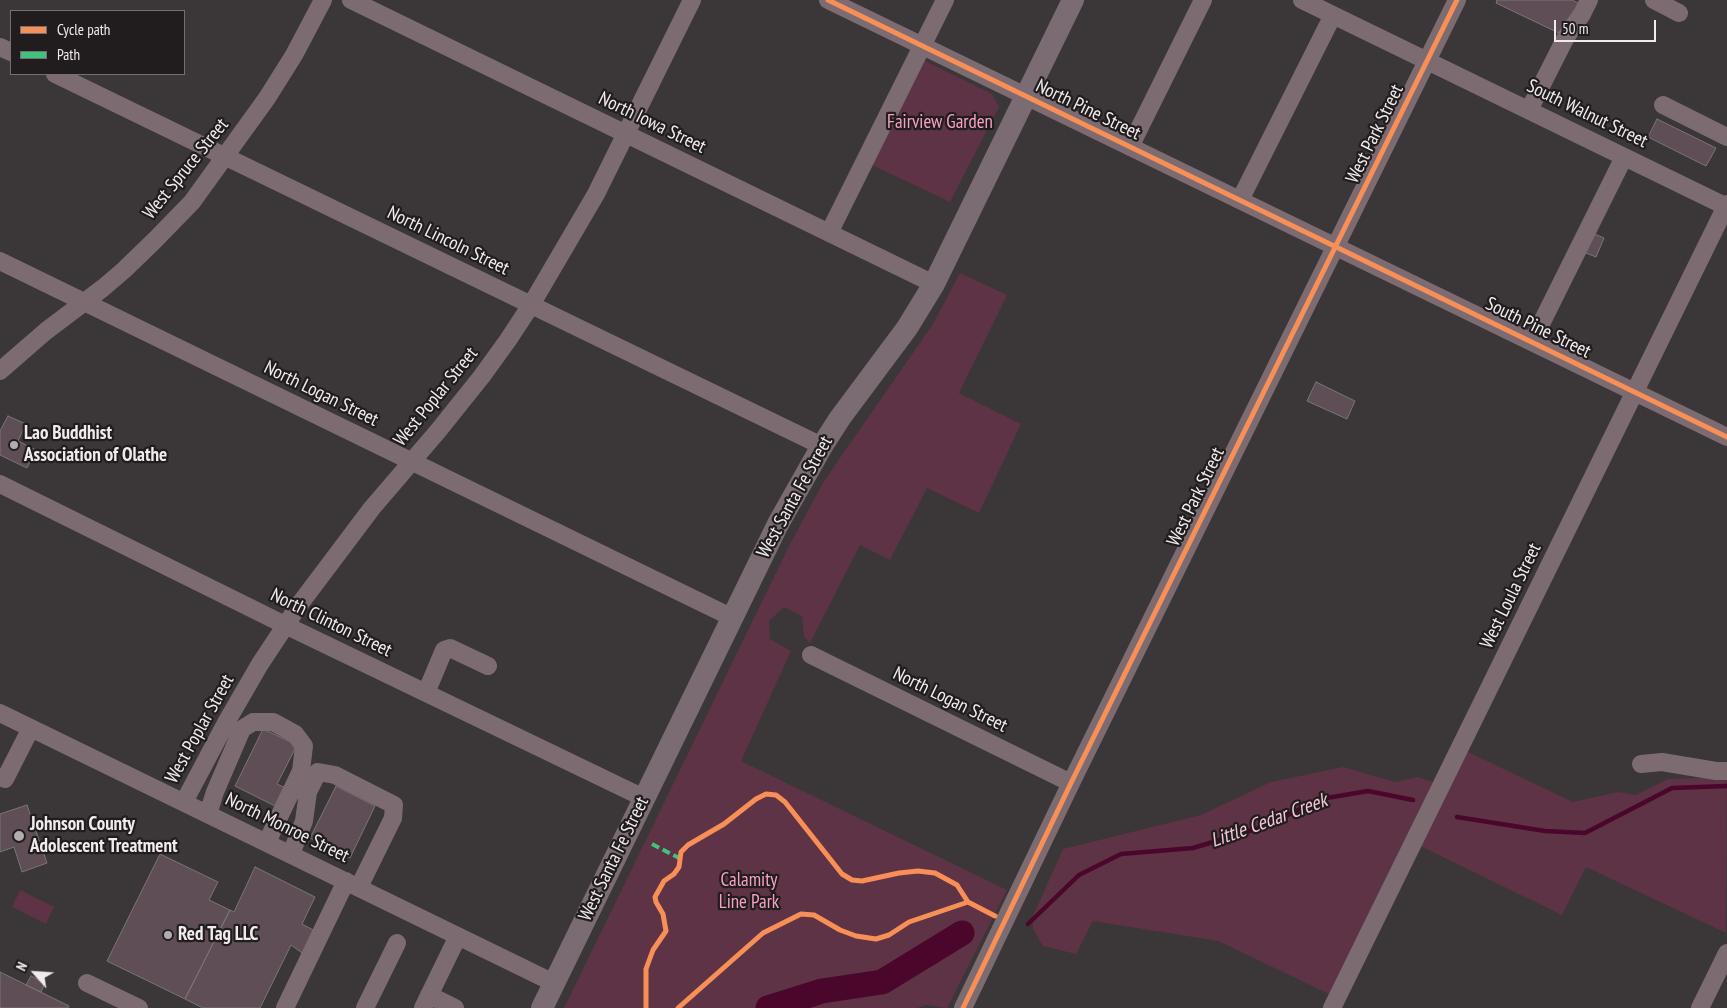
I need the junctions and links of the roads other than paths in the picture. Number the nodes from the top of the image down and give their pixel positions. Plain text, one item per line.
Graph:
1 (323, 0) edge
2 (351, 0) edge
3 (692, 0) edge
4 (828, 0) edge
5 (945, 0) edge
6 (1073, 0) edge
7 (1203, 0) edge
8 (1302, 0) edge
9 (1457, 0) edge
10 (1588, 0) edge
11 (1654, 0) edge
12 (1679, 13) dead end
13 (1334, 15) junction
14 (922, 46) junction
15 (1427, 61) junction
16 (57, 75) edge
17 (1027, 97) junction
18 (1663, 105) dead end
19 (1529, 110) junction
20 (626, 134) junction
21 (1727, 137) edge
22 (1130, 147) junction
23 (224, 156) junction
24 (1624, 156) junction
25 (1240, 200) junction
26 (1727, 206) edge
27 (829, 233) junction
28 (1336, 247) junction
29 (0, 261) edge
30 (934, 284) junction
31 (84, 302) junction
32 (531, 305) junction
33 (1532, 342) junction
34 (0, 372) edge
35 (1635, 392) junction
36 (1727, 437) edge
37 (822, 446) junction
38 (412, 462) junction
39 (0, 484) edge
40 (731, 617) junction
41 (285, 626) junction
42 (811, 655) dead end
43 (488, 666) dead end
44 (426, 693) junction
45 (0, 713) edge
46 (235, 725) junction
47 (31, 728) junction
48 (1641, 764) dead end
49 (1727, 771) edge
50 (0, 777) edge
51 (1071, 783) junction
52 (644, 798) junction
53 (184, 802) junction
54 (208, 814) junction
55 (267, 842) junction
56 (291, 854) junction
57 (353, 884) junction
58 (458, 936) junction
59 (397, 943) dead end
60 (1727, 953) edge
61 (87, 983) dead end
62 (554, 983) junction
63 (426, 1002) edge
64 (139, 1008) edge
65 (285, 1008) edge
66 (365, 1008) edge
67 (455, 1008) edge
68 (542, 1008) edge
69 (963, 1008) edge
70 (1332, 1008) edge
71 (1700, 1008) edge

1 - 23 street, West Spruce Street
2 - 20 street, North Iowa Street
3 - 20 street, West Poplar Street
4 - 14 street, North Pine Street
5 - 14 street
6 - 17 main road, West Santa Fe Street
7 - 22 street
8 - 13 street, South Walnut Street
9 - 15 street, West Park Street
10 - 19 street
11 - 12 street
13 - 15 street, South Walnut Street
13 - 25 street
14 - 17 street, North Pine Street
14 - 27 street
15 - 19 street, South Walnut Street
15 - 28 street, West Park Street
16 - 23 street, North Lincoln Street
17 - 22 street, North Pine Street
17 - 30 main road, West Santa Fe Street
18 - 21 street
19 - 24 street, South Walnut Street
20 - 27 street, North Iowa Street
20 - 32 street, West Poplar Street
22 - 25 street, North Pine Street
23 - 31 street, West Spruce Street
23 - 32 street, North Lincoln Street
24 - 26 street, South Walnut Street
24 - 33 street
25 - 28 street, North Pine Street
26 - 35 street, West Loula Street
27 - 30 street, North Iowa Street
28 - 33 street, South Pine Street
28 - 51 street, West Park Street
29 - 31 street, North Logan Street
30 - 37 main road, West Santa Fe Street
31 - 34 street, West Spruce Street
31 - 38 street, North Logan Street
32 - 37 street, North Lincoln Street
32 - 38 street, West Poplar Street
33 - 35 street, South Pine Street
35 - 36 street, South Pine Street
35 - 70 street, West Loula Street
37 - 40 main road, West Santa Fe Street
38 - 40 street, North Logan Street
38 - 41 street, West Poplar Street
39 - 41 street, North Clinton Street
40 - 52 main road, West Santa Fe Street
41 - 44 street, North Clinton Street
41 - 46 street, West Poplar Street
42 - 51 street, North Logan Street
43 - 44 street
44 - 52 street, North Clinton Street
45 - 47 street, North Monroe Street
46 - 53 street, West Poplar Street
46 - 54 street
46 - 55 street
47 - 50 street
47 - 53 street, North Monroe Street
48 - 49 street
51 - 69 street, West Park Street
52 - 62 main road, West Santa Fe Street
53 - 54 street, North Monroe Street
54 - 55 street, North Monroe Street
55 - 56 street, North Monroe Street
56 - 57 street, North Monroe Street
56 - 57 street
57 - 58 street, North Monroe Street
57 - 65 street
58 - 62 street, North Monroe Street
58 - 63 street
59 - 66 street
60 - 71 street
61 - 64 street
62 - 68 main road, West Santa Fe Street
63 - 67 street

